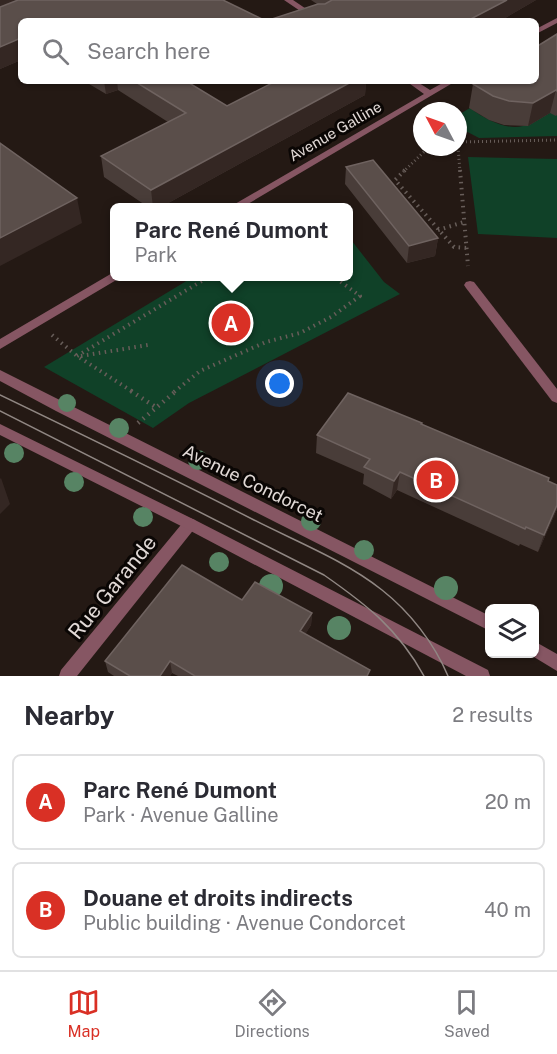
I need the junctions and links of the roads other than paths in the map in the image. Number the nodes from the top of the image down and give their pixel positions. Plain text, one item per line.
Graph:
1 (288, 0) edge
2 (304, 10) junction
3 (292, 14) edge
4 (316, 18) edge
5 (557, 20) edge
6 (539, 30) edge
7 (415, 84) edge
8 (447, 84) edge
9 (430, 94) junction
10 (240, 203) edge
11 (110, 278) edge
12 (470, 285) road end
13 (0, 345) edge
14 (0, 375) edge
15 (557, 398) edge
16 (0, 429) edge
17 (190, 524) junction
18 (485, 622) edge
19 (539, 651) edge
20 (557, 663) edge
21 (67, 676) edge
22 (482, 676) edge

1 - 2 street
2 - 3 street
2 - 4 street
5 - 6 street
7 - 9 street
8 - 9 street, Avenue Galline
9 - 10 street, Avenue Galline
11 - 13 street
12 - 15 street
14 - 18 street, Avenue Condorcet
16 - 17 street
17 - 21 street, Rue Garande
17 - 22 street
19 - 20 street

